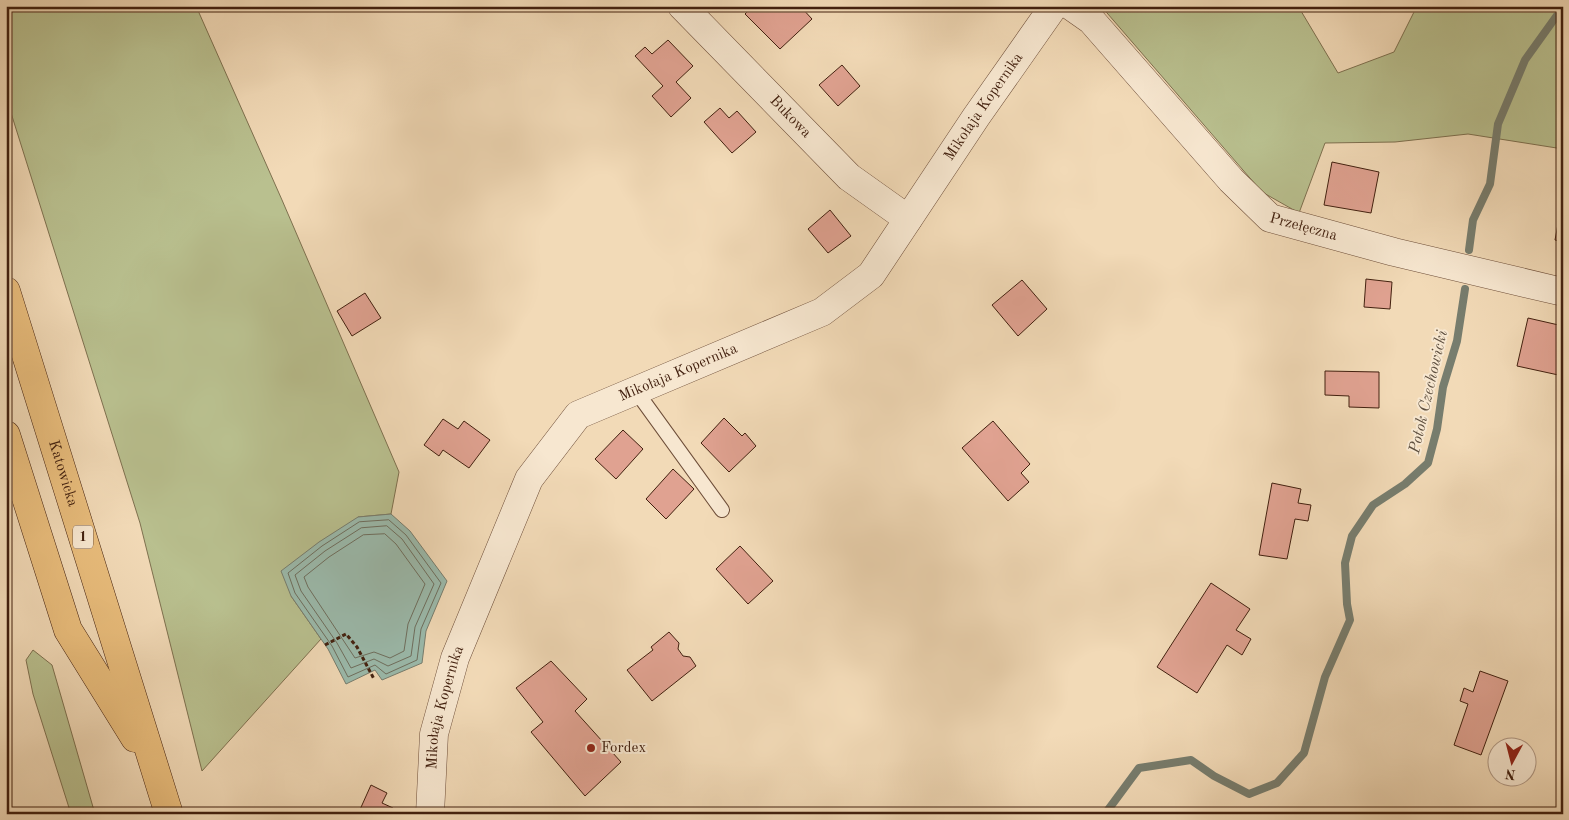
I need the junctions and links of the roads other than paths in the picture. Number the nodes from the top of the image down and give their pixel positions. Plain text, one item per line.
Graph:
1 (682, 6) edge
2 (1054, 6) edge
3 (1072, 6) edge
4 (908, 219) junction
5 (6, 291) edge
6 (1563, 292) edge
7 (636, 391) junction
8 (6, 435) edge
9 (722, 510) dead end
10 (156, 771) junction
11 (169, 814) edge
12 (430, 814) edge

1 - 4 street, Bukowa
2 - 4 street, Mikołaja Kopernika
3 - 6 street, Przełęczna
4 - 7 street, Mikołaja Kopernika
5 - 10 main road, Katowicka / 1
7 - 9 lane
7 - 12 street, Mikołaja Kopernika
8 - 10 main road, Katowicka / 1
10 - 11 main road, Katowicka / 1

